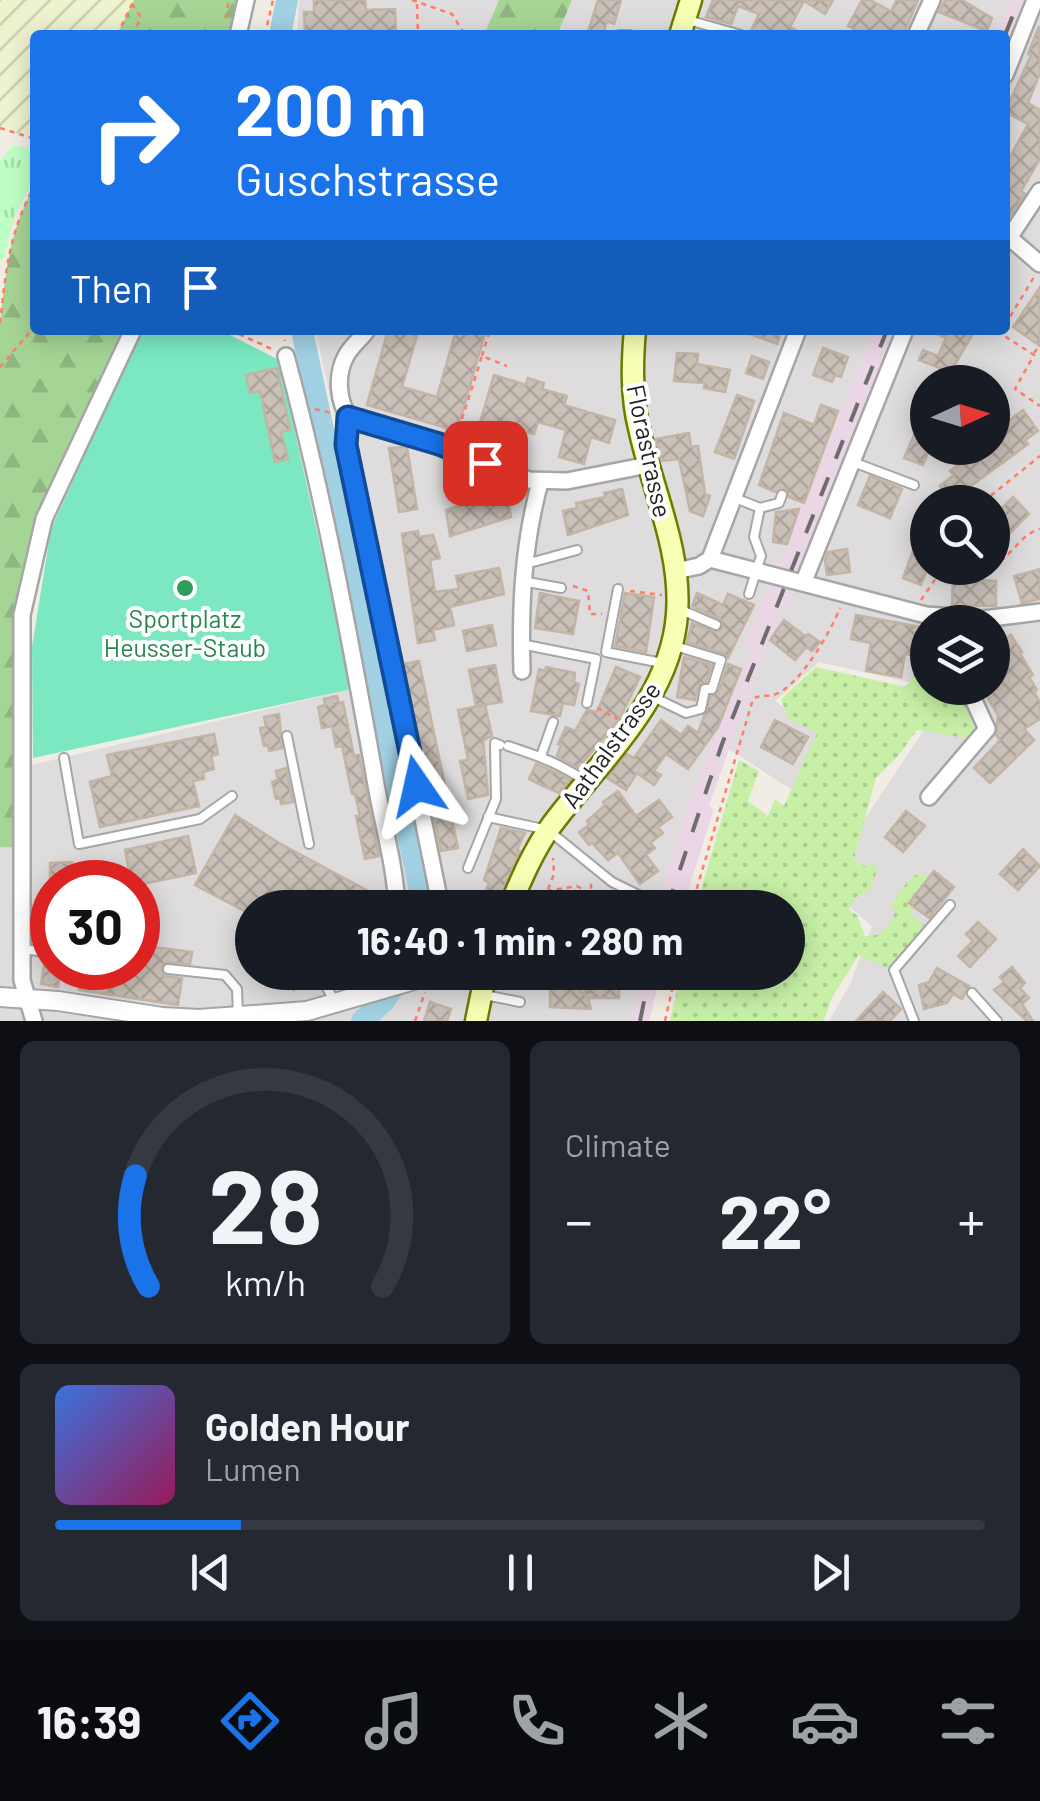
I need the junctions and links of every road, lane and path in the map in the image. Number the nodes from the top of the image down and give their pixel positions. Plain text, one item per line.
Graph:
1 (246, 0) edge
2 (273, 0) edge
3 (932, 0) edge
4 (1035, 0) edge
5 (414, 1) edge
6 (133, 2) edge
7 (685, 18) edge
8 (119, 30) edge
9 (137, 30) edge
10 (239, 30) edge
11 (266, 30) edge
12 (417, 30) edge
13 (462, 30) edge
14 (725, 30) edge
15 (918, 30) edge
16 (1010, 62) edge
17 (0, 128) edge
18 (30, 137) edge
19 (1040, 191) edge
20 (30, 194) edge
21 (1010, 232) edge
22 (1010, 239) edge
23 (1040, 266) edge
24 (1010, 316) edge
25 (0, 323) edge
26 (30, 332) edge
27 (131, 335) edge
28 (241, 335) edge
29 (363, 335) edge
30 (488, 335) edge
31 (635, 335) edge
32 (796, 335) edge
33 (903, 335) edge
34 (1003, 335) edge
35 (1040, 345) edge
36 (1034, 354) junction
37 (286, 356) joint
38 (482, 356) junction
39 (0, 366) edge
40 (507, 366) dead end
41 (301, 406) junction
42 (1040, 406) edge
43 (341, 416) junction
44 (453, 450) junction
45 (1040, 456) edge
46 (852, 462) junction
47 (648, 465) junction
48 (540, 482) junction
49 (914, 485) dead end
50 (1004, 485) edge
51 (782, 494) dead end
52 (735, 498) junction
53 (760, 508) junction
54 (1040, 529) edge
55 (577, 550) dead end
56 (1010, 553) edge
57 (710, 559) junction
58 (533, 562) dead end
59 (676, 571) junction
60 (757, 571) junction
61 (522, 581) junction
62 (804, 581) junction
63 (562, 585) joint
64 (618, 589) joint
65 (845, 592) junction
66 (750, 594) dead end
67 (672, 602) junction
68 (910, 612) edge
69 (1040, 612) edge
70 (614, 614) junction
71 (1010, 616) edge
72 (716, 625) dead end
73 (521, 644) junction
74 (669, 654) junction
75 (522, 671) dead end
76 (651, 696) junction
77 (588, 702) joint
78 (976, 705) edge
79 (553, 722) dead end
80 (623, 722) dead end
81 (286, 736) dead end
82 (541, 756) junction
83 (64, 758) dead end
84 (586, 782) junction
85 (232, 796) dead end
86 (929, 797) dead end
87 (488, 816) junction
88 (552, 833) junction
89 (310, 844) dead end
90 (468, 868) dead end
91 (598, 872) junction
92 (395, 890) edge
93 (437, 890) edge
94 (519, 890) edge
95 (547, 890) edge
96 (553, 890) edge
97 (583, 890) edge
98 (591, 890) edge
99 (626, 890) edge
100 (696, 890) edge
101 (950, 905) dead end
102 (23, 949) junction
103 (30, 950) edge
104 (168, 969) dead end
105 (328, 990) edge
106 (375, 990) edge
107 (410, 990) edge
108 (483, 990) edge
109 (497, 990) edge
110 (672, 990) edge
111 (972, 993) dead end
112 (0, 997) edge
113 (30, 998) junction
114 (520, 1002) dead end
115 (336, 1003) junction
116 (308, 1016) edge
117 (238, 1017) junction
118 (34, 1021) edge
119 (415, 1021) edge
120 (476, 1021) edge
121 (665, 1021) edge
122 (914, 1021) edge
123 (996, 1021) edge

1 - 10 street
2 - 11 path
3 - 15 street
4 - 16 street
5 - 12 path
5 - 13 path
6 - 8 path
6 - 9 path
7 - 14 lane
17 - 18 path
19 - 21 street
20 - 25 path
22 - 23 street
23 - 24 path
26 - 39 path
27 - 102 street
28 - 37 path
29 - 43 street
30 - 38 path
31 - 47 main road, Florastrasse
32 - 52 street
33 - 46 street
34 - 36 path
35 - 36 path
36 - 42 path
37 - 41 street
38 - 40 path
38 - 44 path
41 - 43 path
41 - 92 street
43 - 44 street
43 - 93 street
44 - 48 street
45 - 50 path
46 - 49 lane
46 - 62 street
47 - 48 street
47 - 59 main road, Florastrasse
48 - 61 street
51 - 53 lane
52 - 53 lane
52 - 57 street
53 - 60 lane
54 - 56 path
55 - 58 lane
57 - 59 street
57 - 60 street
59 - 67 main road, Aathalstrasse
60 - 62 street
60 - 66 lane
61 - 63 lane
61 - 73 street
62 - 65 street
63 - 70 path
64 - 67 path
64 - 70 lane
65 - 68 street
65 - 100 path
67 - 72 lane
67 - 74 main road, Aathalstrasse
69 - 71 street
70 - 74 lane
73 - 75 street
73 - 77 lane
74 - 76 main road, Aathalstrasse
74 - 76 lane
76 - 84 main road, Aathalstrasse
77 - 80 path
78 - 86 street
79 - 82 lane
81 - 89 lane
82 - 84 lane
82 - 87 lane
83 - 85 lane
84 - 88 main road, Aathalstrasse
87 - 88 lane
87 - 90 lane
88 - 91 lane
88 - 94 main road, Aathalstrasse
88 - 95 path
91 - 98 path
91 - 99 lane
96 - 97 path
101 - 122 lane
102 - 103 lane
102 - 113 street
104 - 117 lane
105 - 115 lane
106 - 115 street
107 - 119 path
108 - 120 main road
109 - 114 lane
110 - 121 path
111 - 123 lane
112 - 113 street
113 - 117 street
113 - 118 street
115 - 116 street
116 - 117 street

